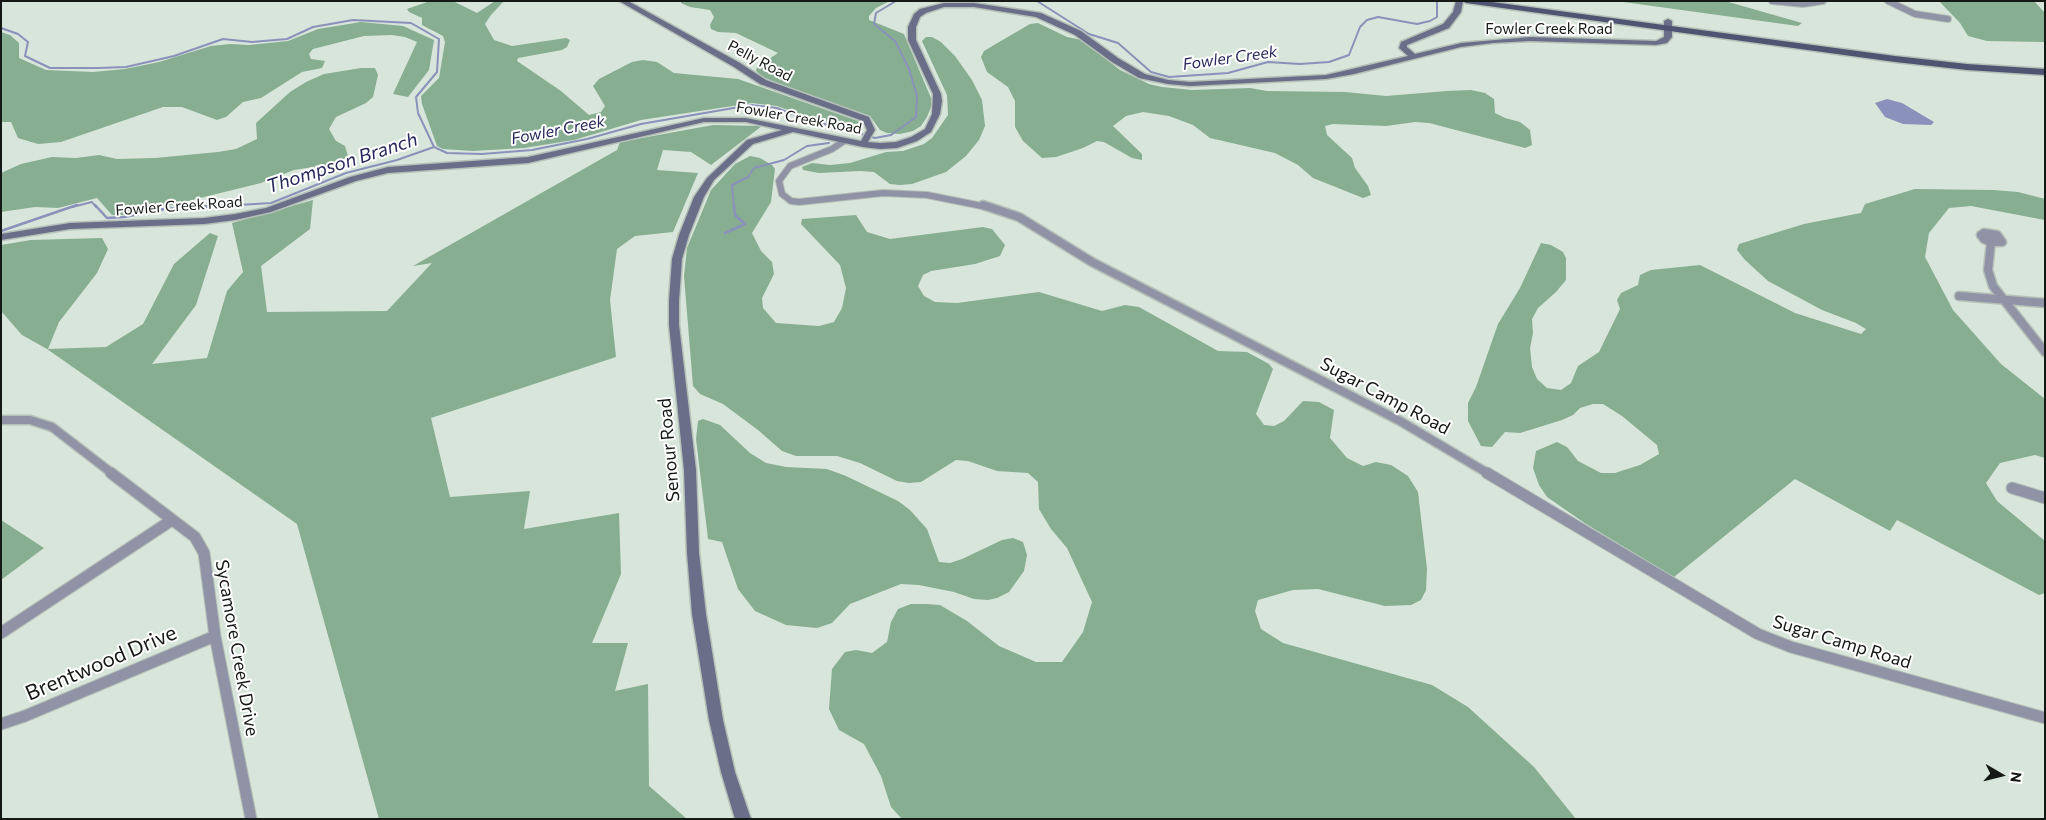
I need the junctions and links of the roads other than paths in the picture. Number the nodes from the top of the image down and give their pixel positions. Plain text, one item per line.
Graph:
1 (622, 1) edge
2 (1460, 1) edge
3 (1466, 1) edge
4 (1518, 1) edge
5 (1772, 1) edge
6 (1823, 1) edge
7 (1888, 1) edge
8 (1948, 19) dead end
9 (1668, 25) junction
10 (1413, 57) junction
11 (2045, 64) edge
12 (2045, 72) edge
13 (792, 129) junction
14 (844, 141) junction
15 (863, 144) junction
16 (1, 238) edge
17 (1990, 242) dead end
18 (1959, 296) dead end
19 (2003, 300) junction
20 (2045, 303) edge
21 (2045, 352) edge
22 (1, 420) edge
23 (2012, 488) dead end
24 (2045, 498) edge
25 (172, 520) junction
26 (1, 633) edge
27 (215, 636) junction
28 (2045, 718) edge
29 (1, 724) edge
30 (251, 819) edge
31 (743, 819) edge

1 - 15 main road, Pelly Road
2 - 10 main road
3 - 9 main road
4 - 9 main road
5 - 6 street
7 - 8 street
9 - 10 main road, Fowler Creek Road
9 - 11 main road
9 - 12 main road
10 - 15 main road, Fowler Creek Road
13 - 14 main road, Fowler Creek Road
13 - 16 main road, Fowler Creek Road
13 - 31 main road, Senour Road
14 - 15 main road, Fowler Creek Road
14 - 28 street, Sugar Camp Road
17 - 19 street
18 - 19 street
19 - 20 street
19 - 21 street
22 - 25 street, Sycamore Creek Drive
23 - 24 street
25 - 26 street
25 - 27 street, Sycamore Creek Drive
27 - 29 street, Brentwood Drive
27 - 30 street, Sycamore Creek Drive

